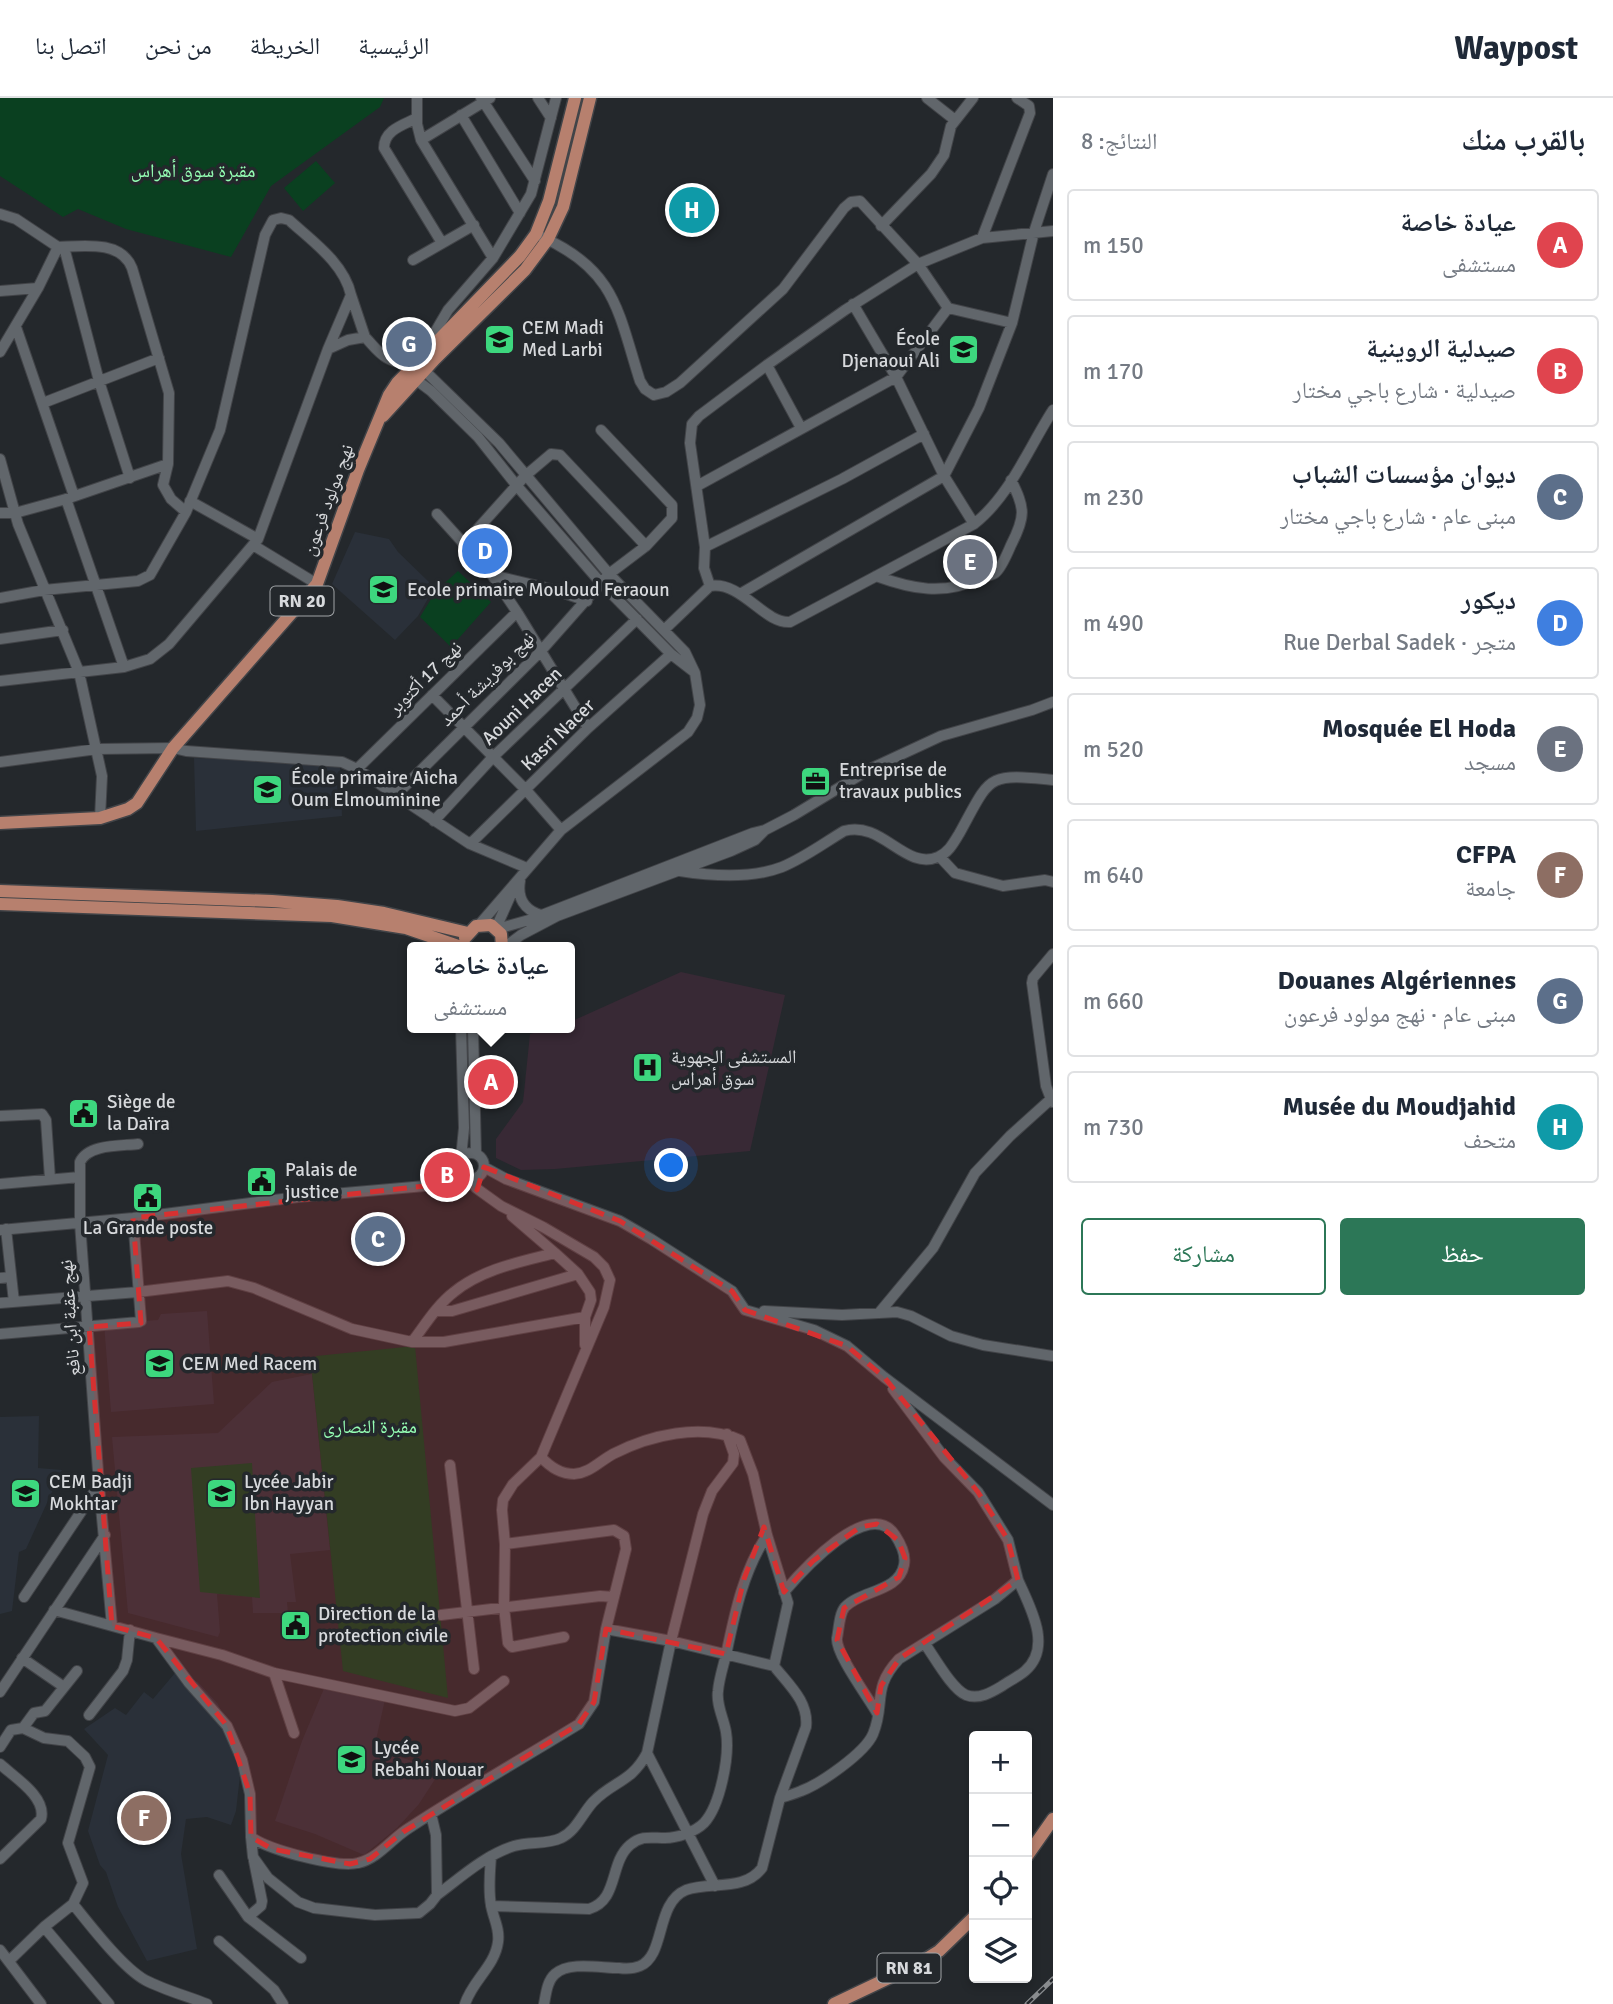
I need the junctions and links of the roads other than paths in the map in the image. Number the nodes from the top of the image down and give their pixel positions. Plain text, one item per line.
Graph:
1 (417, 98) edge
2 (538, 98) edge
3 (556, 98) edge
4 (575, 98) edge
5 (590, 98) edge
6 (927, 98) edge
7 (973, 98) edge
8 (1017, 98) edge
9 (485, 99) edge
10 (461, 115) junction
11 (417, 118) junction
12 (551, 118) junction
13 (955, 120) junction
14 (421, 140) junction
15 (1053, 174) edge
16 (535, 181) junction
17 (520, 213) junction
18 (0, 214) edge
19 (474, 225) junction
20 (881, 226) junction
21 (1034, 232) junction
22 (1053, 232) edge
23 (542, 237) junction
24 (982, 238) junction
25 (442, 243) junction
26 (61, 247) junction
27 (493, 258) junction
28 (413, 260) dead end
29 (918, 264) junction
30 (38, 288) junction
31 (0, 291) edge
32 (351, 295) junction
33 (853, 304) junction
34 (947, 308) junction
35 (1012, 323) junction
36 (16, 327) junction
37 (365, 337) junction
38 (328, 349) junction
39 (0, 352) edge
40 (159, 358) junction
41 (766, 365) junction
42 (414, 367) junction
43 (896, 377) junction
44 (99, 381) junction
45 (43, 403) junction
46 (1053, 410) edge
47 (802, 428) junction
48 (601, 430) dead end
49 (924, 434) junction
50 (0, 460) edge
51 (168, 464) junction
52 (525, 476) junction
53 (944, 476) junction
54 (130, 478) junction
55 (1011, 480) junction
56 (517, 486) junction
57 (697, 486) junction
58 (70, 497) junction
59 (190, 501) junction
60 (186, 512) junction
61 (0, 513) edge
62 (15, 513) junction
63 (437, 514) dead end
64 (974, 524) junction
65 (256, 542) junction
66 (465, 544) junction
67 (646, 546) junction
68 (705, 547) junction
69 (492, 575) junction
70 (609, 575) junction
71 (876, 576) junction
72 (601, 583) junction
73 (317, 584) junction
74 (710, 586) junction
75 (97, 587) junction
76 (44, 590) junction
77 (740, 594) junction
78 (0, 598) edge
79 (587, 600) junction
80 (517, 611) junction
81 (637, 619) junction
82 (664, 629) junction
83 (63, 630) junction
84 (0, 639) edge
85 (540, 652) junction
86 (671, 654) junction
87 (124, 667) junction
88 (79, 672) junction
89 (695, 673) junction
90 (0, 681) edge
91 (564, 690) junction
92 (432, 695) junction
93 (1053, 702) edge
94 (464, 726) junction
95 (588, 728) junction
96 (173, 748) junction
97 (97, 749) junction
98 (493, 758) junction
99 (0, 762) edge
100 (357, 769) junction
101 (1053, 780) edge
102 (526, 790) junction
103 (395, 796) junction
104 (100, 818) junction
105 (434, 821) junction
106 (0, 823) edge
107 (561, 830) junction
108 (470, 844) junction
109 (940, 857) junction
110 (677, 868) junction
111 (522, 875) junction
112 (1053, 882) edge
113 (0, 891) edge
114 (0, 904) edge
115 (541, 915) junction
116 (479, 925) junction
117 (496, 929) junction
118 (468, 933) junction
119 (448, 942) edge
120 (465, 942) edge
121 (503, 942) edge
122 (511, 942) edge
123 (1053, 954) edge
124 (461, 1033) edge
125 (473, 1033) edge
126 (1052, 1100) edge
127 (0, 1116) edge
128 (138, 1144) dead end
129 (476, 1154) junction
130 (461, 1158) junction
131 (484, 1167) junction
132 (464, 1176) junction
133 (80, 1177) junction
134 (50, 1179) junction
135 (0, 1184) edge
136 (501, 1206) junction
137 (133, 1218) junction
138 (80, 1223) junction
139 (3, 1229) edge
140 (555, 1253) junction
141 (578, 1274) junction
142 (6, 1278) edge
143 (138, 1292) junction
144 (87, 1296) junction
145 (14, 1302) junction
146 (0, 1303) edge
147 (745, 1310) junction
148 (435, 1311) junction
149 (879, 1313) junction
150 (585, 1317) junction
151 (89, 1328) junction
152 (0, 1334) edge
153 (412, 1342) junction
154 (582, 1355) junction
155 (1053, 1356) edge
156 (884, 1377) junction
157 (727, 1434) junction
158 (541, 1457) junction
159 (450, 1465) dead end
160 (99, 1485) junction
161 (1053, 1505) edge
162 (105, 1535) junction
163 (767, 1535) junction
164 (505, 1544) junction
165 (1018, 1580) junction
166 (784, 1592) junction
167 (24, 1597) dead end
168 (614, 1597) junction
169 (504, 1607) junction
170 (54, 1610) junction
171 (466, 1611) junction
172 (441, 1615) dead end
173 (112, 1626) junction
174 (606, 1629) junction
175 (130, 1630) junction
176 (564, 1637) dead end
177 (156, 1638) junction
178 (671, 1641) junction
179 (925, 1644) junction
180 (726, 1654) junction
181 (22, 1658) junction
182 (774, 1667) junction
183 (474, 1669) dead end
184 (77, 1671) dead end
185 (274, 1673) junction
186 (504, 1681) dead end
187 (64, 1687) junction
188 (0, 1692) edge
189 (877, 1713) junction
190 (89, 1715) dead end
191 (23, 1728) junction
192 (294, 1733) dead end
193 (0, 1747) edge
194 (648, 1753) junction
195 (0, 1764) edge
196 (780, 1798) junction
197 (431, 1814) junction
198 (1053, 1819) edge
199 (687, 1833) junction
200 (251, 1837) junction
201 (1032, 1849) edge
202 (491, 1856) junction
203 (253, 1857) junction
204 (0, 1859) edge
205 (219, 1875) dead end
206 (715, 1886) junction
207 (437, 1895) junction
208 (73, 1904) junction
209 (491, 1906) junction
210 (247, 1917) junction
211 (971, 1920) edge
212 (44, 1927) junction
213 (219, 1941) dead end
214 (0, 1950) edge
215 (301, 1958) dead end
216 (10, 1961) junction
217 (41, 2004) edge
218 (109, 2004) edge
219 (207, 2004) edge
220 (283, 2004) edge
221 (466, 2004) edge
222 (544, 2004) edge
223 (834, 2004) edge

1 - 11 street
2 - 12 street
3 - 12 street
4 - 23 main road, RN 20
5 - 23 main road, RN 20
6 - 13 street
7 - 13 street
8 - 24 street
9 - 10 street
9 - 16 street
10 - 14 street
10 - 17 street
11 - 14 street
11 - 25 street
12 - 16 street
13 - 20 street
14 - 19 street
15 - 21 street
16 - 17 street
17 - 27 street
18 - 26 street
19 - 25 street
19 - 27 street
20 - 23 street
20 - 29 street
21 - 22 street
21 - 24 street
21 - 35 street
23 - 42 main road, RN 20
24 - 29 street
25 - 28 street
26 - 30 street
26 - 40 street
26 - 44 street
27 - 42 street
29 - 33 street
29 - 34 street
30 - 31 street
30 - 36 street
32 - 37 street
32 - 38 street
32 - 59 street
33 - 41 street
33 - 43 street
34 - 35 street
34 - 43 street
35 - 53 street
36 - 39 street
36 - 45 street
37 - 38 street
37 - 42 street
38 - 65 street
40 - 44 street
40 - 51 street
41 - 47 street
41 - 57 street
42 - 52 street
42 - 56 street
42 - 73 main road, نهج مولود فرعون / RN 20
43 - 47 street
43 - 49 street
44 - 45 street
44 - 54 street
45 - 58 street
46 - 55 street
47 - 57 street
48 - 67 street, نهج بوفريشة أحمد
49 - 53 street
49 - 68 street
50 - 62 street
51 - 54 street
51 - 60 street
52 - 56 street
52 - 67 street
52 - 70 street
53 - 64 street
53 - 77 street
54 - 58 street
55 - 64 street
55 - 71 street
56 - 66 street
56 - 72 street
57 - 68 street
58 - 62 street
58 - 75 street
59 - 60 street
59 - 65 street
60 - 75 street
61 - 62 street
62 - 76 street
63 - 66 street
64 - 71 street
65 - 73 street
65 - 87 street
66 - 69 street
67 - 70 street, نهج بوفريشة أحمد
68 - 74 street
69 - 79 street
69 - 80 street
70 - 72 street, نهج بوفريشة أحمد
70 - 82 street
71 - 77 street
72 - 79 street, نهج بوفريشة أحمد
72 - 81 street
73 - 96 main road, نهج مولود فرعون / RN 20
74 - 77 street
74 - 82 street
75 - 76 street
75 - 87 street
76 - 78 street
76 - 83 street
79 - 85 street, نهج بوفريشة أحمد
80 - 85 street
80 - 92 street, نهج 17 أكتوبر
81 - 86 street
81 - 91 street, Aouni Hacen
82 - 89 street
83 - 84 street
83 - 88 street
85 - 91 street
85 - 94 street, نهج بوفريشة أحمد
86 - 89 street
86 - 95 street, Kasri Nacer
87 - 88 street
88 - 90 street
88 - 97 street
89 - 107 street
91 - 95 street
91 - 98 street, Aouni Hacen
92 - 94 street
92 - 100 street, نهج 17 أكتوبر
93 - 110 street
94 - 98 street
94 - 103 street, نهج بوفريشة أحمد
95 - 102 street, Kasri Nacer
96 - 97 street
96 - 100 street
96 - 104 main road, RN 20
97 - 99 street
97 - 104 street
98 - 102 street
98 - 105 street, Aouni Hacen
100 - 103 street
101 - 109 street
102 - 107 street
102 - 108 street, Kasri Nacer
103 - 105 street
104 - 106 main road, RN 20
105 - 108 street
107 - 111 street
108 - 111 street
109 - 110 street
109 - 112 street
110 - 115 street
110 - 122 street
111 - 115 street
111 - 116 street
111 - 117 street
113 - 118 main road
114 - 119 main road
115 - 117 street
116 - 117 main road
116 - 118 main road
117 - 121 main road
118 - 120 main road
123 - 126 street
124 - 130 street
125 - 129 street
126 - 149 street
127 - 134 street
128 - 133 street, نهج عقبة ابن نافع
129 - 130 street
129 - 131 street
130 - 132 street
131 - 132 street
131 - 147 street
132 - 136 street
132 - 137 street
133 - 134 street
133 - 138 street, نهج عقبة ابن نافع
134 - 135 street
136 - 140 street
136 - 154 street
137 - 138 street
137 - 143 street
138 - 139 street
138 - 144 street, نهج عقبة ابن نافع
139 - 142 street
140 - 141 street
140 - 148 street
141 - 148 street
141 - 150 street
142 - 145 street
143 - 144 street
143 - 151 street
143 - 153 street
144 - 145 street
144 - 151 street, نهج عقبة ابن نافع
145 - 146 street
147 - 149 street
147 - 156 street
148 - 153 street
149 - 155 street
150 - 153 street
150 - 154 street
151 - 152 street
151 - 160 street, نهج عقبة ابن نافع
154 - 158 street
156 - 161 street
156 - 165 street
157 - 158 street
157 - 163 street
157 - 178 street
158 - 164 street
159 - 171 street
160 - 162 street, نهج عقبة ابن نافع
160 - 167 street
162 - 170 street
162 - 173 street, نهج عقبة ابن نافع
163 - 166 street
163 - 180 street
164 - 168 street
164 - 169 street
165 - 179 street
165 - 179 street
166 - 182 street
166 - 189 street
168 - 169 street
168 - 174 street
169 - 171 street
169 - 176 street
170 - 173 street
170 - 181 street
171 - 172 street
171 - 183 street
173 - 175 street
174 - 178 street
174 - 197 street
175 - 177 street
175 - 190 street
177 - 185 street
177 - 200 street
178 - 180 street
178 - 194 street
179 - 189 street
180 - 182 street
180 - 199 street
181 - 187 street
181 - 188 street
182 - 196 street
184 - 187 street
185 - 186 street
185 - 192 street
187 - 191 street
189 - 196 street
191 - 193 street
191 - 208 street
194 - 199 street
194 - 202 street
195 - 204 street
196 - 206 street
197 - 200 street
197 - 207 street
198 - 201 main road
199 - 206 street
199 - 209 street
200 - 203 street
202 - 207 street
202 - 209 street
203 - 207 street
203 - 210 street
205 - 210 street
206 - 222 street
208 - 212 street
208 - 219 street
209 - 221 street
210 - 215 street
211 - 223 main road, RN 81
212 - 216 street
212 - 218 street
213 - 220 street
214 - 216 street
216 - 217 street

